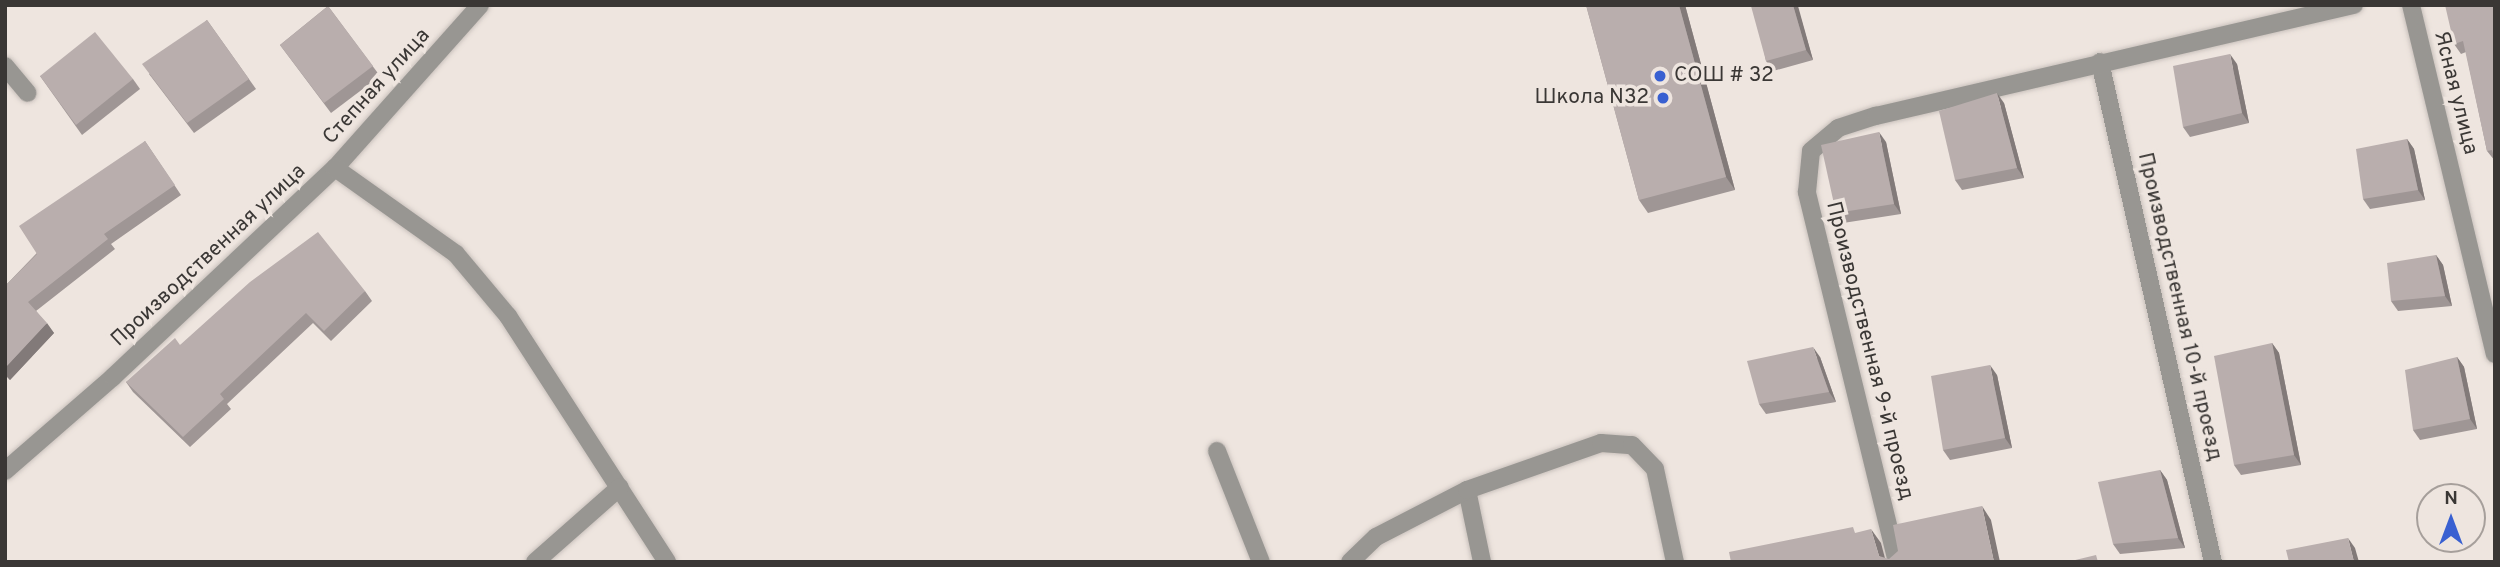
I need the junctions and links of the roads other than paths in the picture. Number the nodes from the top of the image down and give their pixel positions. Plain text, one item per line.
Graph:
1 (480, 5) edge
2 (2354, 5) edge
3 (2411, 5) edge
4 (2100, 62) junction
5 (5, 66) edge
6 (28, 93) dead end
7 (335, 168) junction
8 (2495, 354) edge
9 (1217, 451) dead end
10 (5, 471) edge
11 (620, 487) junction
12 (1467, 491) junction
13 (535, 562) edge
14 (667, 562) edge
15 (1261, 562) edge
16 (1350, 562) edge
17 (1482, 562) edge
18 (1675, 562) edge
19 (1897, 562) edge
20 (2213, 562) edge

1 - 7 street, Степная улица
2 - 4 street
3 - 8 street, Ясная улица
4 - 19 street, Производственная 9-й проезд
4 - 20 street, Производственная 10-й проезд
5 - 6 street
7 - 10 street, Производственная улица
7 - 11 street, Производственная улица
9 - 15 street
11 - 13 street
11 - 14 street, Производственная улица
12 - 16 street
12 - 17 street
12 - 18 street

